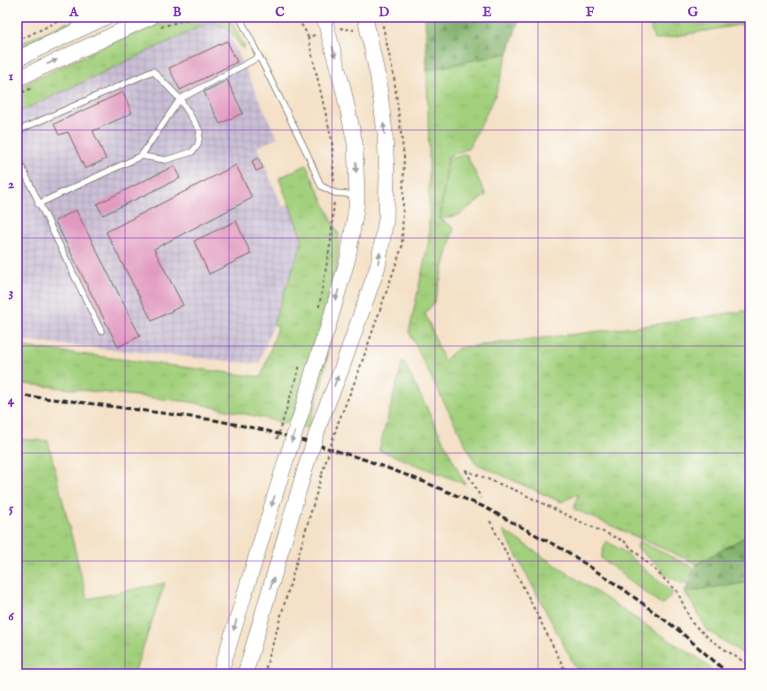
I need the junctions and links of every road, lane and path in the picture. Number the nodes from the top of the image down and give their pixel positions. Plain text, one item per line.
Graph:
1 (67, 17) edge
2 (106, 17) edge
3 (151, 17) edge
4 (364, 17) edge
5 (241, 20) dead end
6 (323, 20) edge
7 (77, 23) edge
8 (308, 37) dead end
9 (17, 41) edge
10 (259, 57) junction
11 (17, 60) edge
12 (17, 79) edge
13 (180, 99) junction
14 (17, 131) edge
15 (141, 156) junction
16 (17, 157) edge
17 (335, 193) junction
18 (357, 195) junction
19 (38, 204) junction
20 (318, 313) dead end
21 (101, 331) dead end
22 (300, 364) dead end
23 (338, 423) dead end
24 (276, 446) dead end
25 (481, 498) dead end
26 (490, 521) dead end
27 (750, 666) edge
28 (220, 674) edge
29 (246, 674) edge
30 (264, 674) edge
31 (567, 674) edge

1 - 9 path
2 - 7 main road
12 -> 3 main road
29 -> 4 main road, bridge
5 - 10 lane
6 -> 18 main road
7 - 11 main road
8 - 17 path
10 - 13 lane
10 - 17 lane
13 - 14 lane
13 - 15 lane
13 - 15 lane
15 - 19 lane
16 - 19 lane
17 - 18 lane
17 - 20 path
18 -> 28 main road, bridge
19 - 21 lane
22 - 24 path, bridge
23 - 30 path, bridge
25 - 27 path
26 - 31 path

